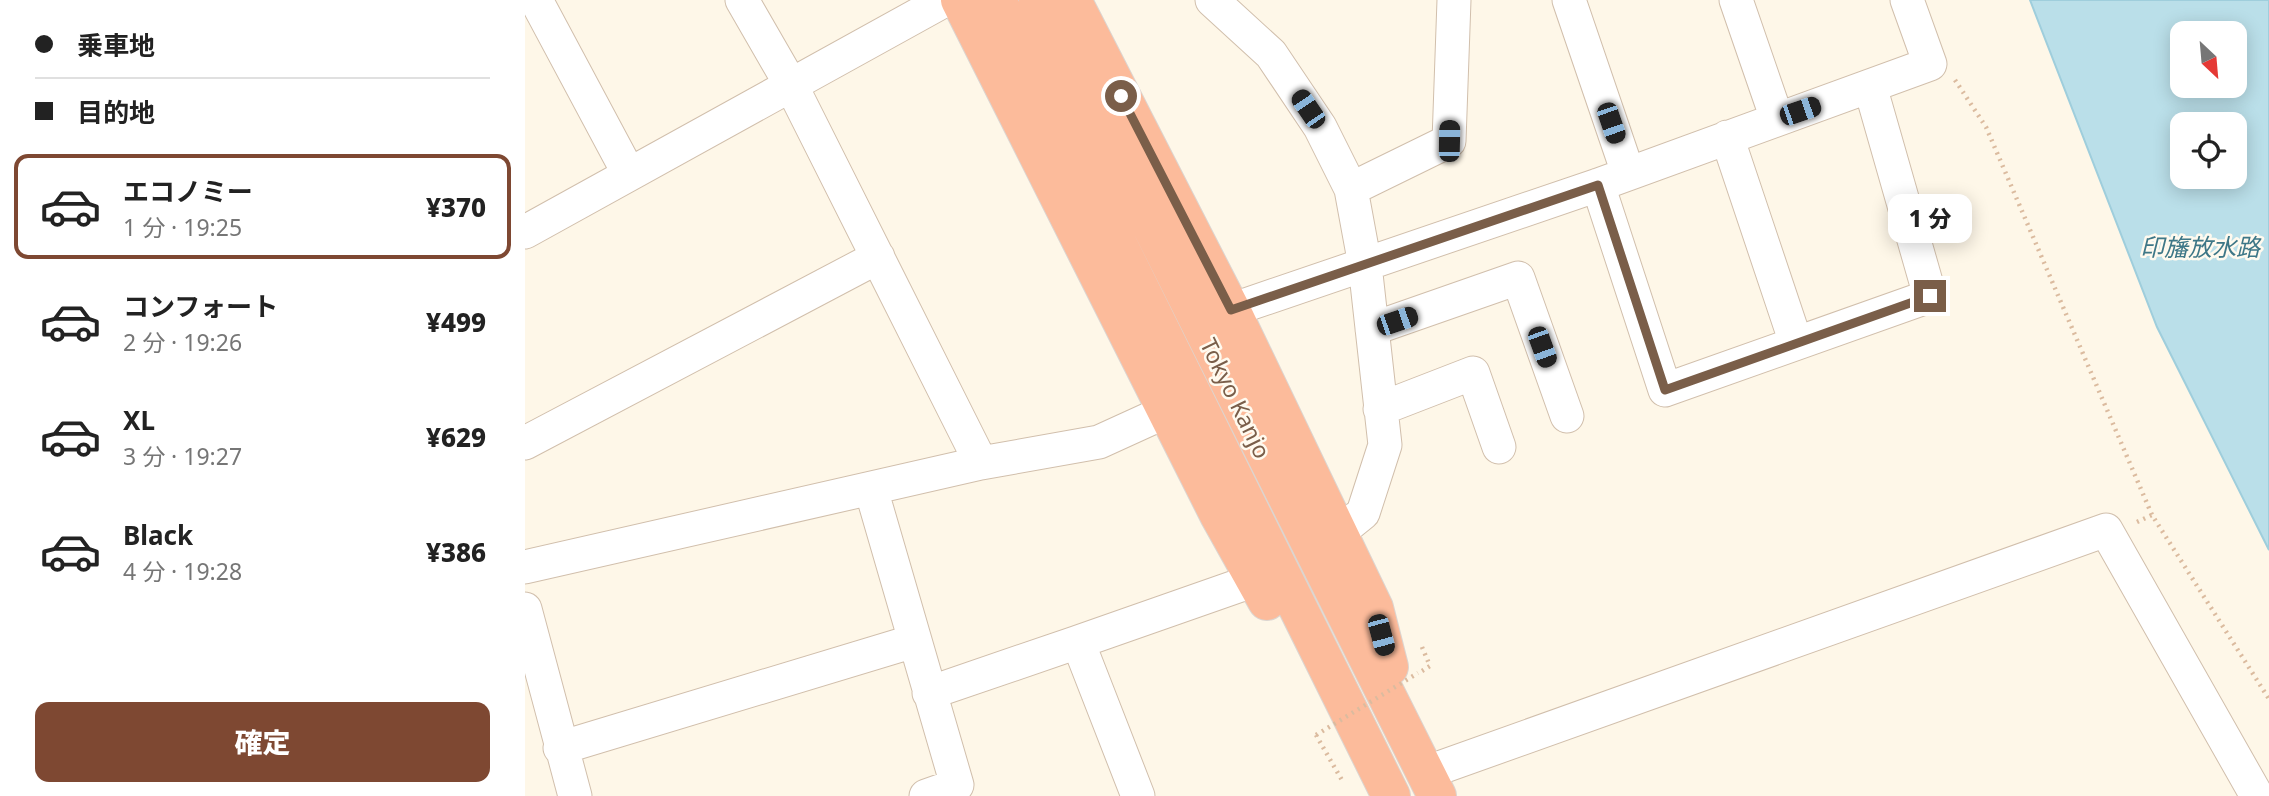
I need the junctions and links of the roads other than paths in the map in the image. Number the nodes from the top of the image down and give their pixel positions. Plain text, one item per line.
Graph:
1 (536, 0) edge
2 (743, 0) edge
3 (945, 0) edge
4 (960, 0) edge
5 (997, 0) edge
6 (1038, 0) edge
7 (1072, 0) edge
8 (1212, 0) edge
9 (1252, 0) edge
10 (1454, 0) edge
11 (1569, 0) edge
12 (1735, 0) edge
13 (1907, 0) edge
14 (1249, 36) junction
15 (791, 85) junction
16 (1870, 86) junction
17 (1777, 119) junction
18 (1727, 137) junction
19 (629, 174) junction
20 (1613, 179) junction
21 (1350, 189) junction
22 (525, 232) edge
23 (878, 257) junction
24 (1365, 265) junction
25 (1231, 310) junction
26 (1372, 329) junction
27 (1796, 344) junction
28 (1380, 409) junction
29 (1167, 411) junction
30 (1567, 416) dead end
31 (525, 443) edge
32 (1499, 447) dead end
33 (981, 463) junction
34 (871, 489) junction
35 (1337, 534) junction
36 (525, 567) edge
37 (1255, 580) junction
38 (525, 609) edge
39 (914, 641) junction
40 (1078, 642) junction
41 (929, 693) junction
42 (560, 748) junction
43 (1424, 771) edge
44 (1369, 781) edge
45 (575, 796) edge
46 (926, 796) edge
47 (1137, 796) edge
48 (2257, 796) edge

1 - 19 street
2 - 15 street
3 - 15 street
4 - 29 highway
5 - 44 highway, Tokyo Kanjo
6 - 43 highway, Tokyo Kanjo
7 - 25 highway
8 - 14 street
9 - 14 street
10 - 21 street
11 - 20 street
12 - 17 street
13 - 16 street
14 - 21 street
15 - 19 street
15 - 23 street
16 - 17 street
16 - 27 street
17 - 18 street
18 - 20 street
18 - 27 street
19 - 22 street
20 - 24 street
20 - 27 street
21 - 24 street
23 - 31 street
23 - 33 street
24 - 25 street
24 - 26 street
25 - 35 highway
26 - 28 street
26 - 30 street
28 - 32 street
28 - 35 street
29 - 33 street
29 - 37 highway
33 - 34 street
34 - 36 street
34 - 39 street
35 - 43 highway
37 - 40 street
37 - 44 highway
38 - 42 street
39 - 41 street
39 - 42 street
40 - 41 street
40 - 47 street
41 - 46 street
42 - 45 street
43 - 48 street

